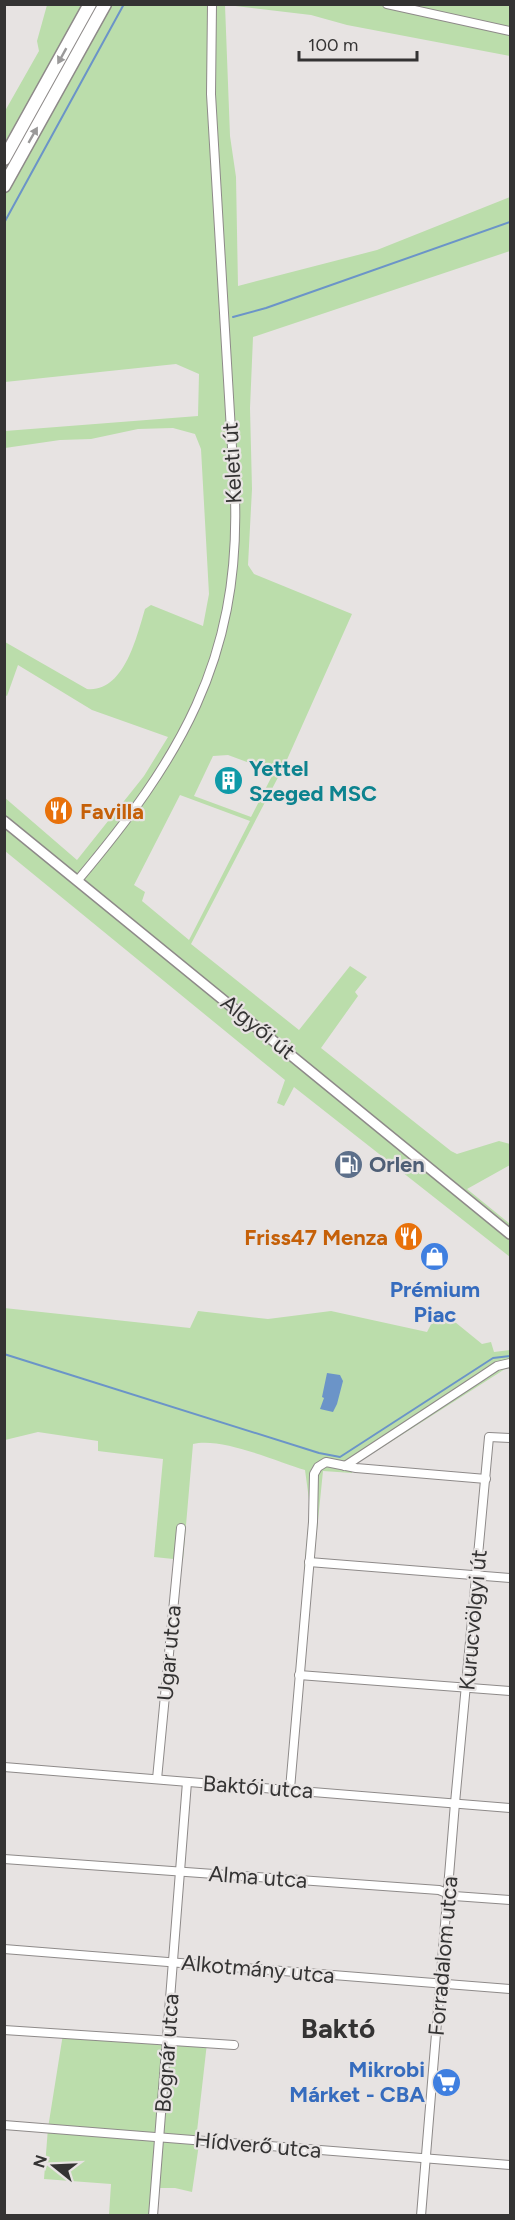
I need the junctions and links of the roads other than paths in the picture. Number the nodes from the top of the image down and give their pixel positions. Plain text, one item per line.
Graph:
1 (90, 4) edge
2 (105, 4) edge
3 (212, 4) edge
4 (387, 4) edge
5 (510, 31) edge
6 (4, 159) edge
7 (4, 186) edge
8 (4, 821) edge
9 (78, 880) junction
10 (510, 1234) edge
11 (510, 1363) edge
12 (510, 1438) edge
13 (345, 1466) junction
14 (486, 1479) junction
15 (181, 1528) dead end
16 (309, 1562) junction
17 (477, 1575) junction
18 (510, 1578) edge
19 (299, 1675) junction
20 (467, 1687) junction
21 (510, 1690) edge
22 (4, 1767) edge
23 (157, 1779) junction
24 (188, 1782) junction
25 (290, 1790) junction
26 (455, 1803) junction
27 (510, 1808) edge
28 (4, 1858) edge
29 (181, 1872) junction
30 (448, 1894) junction
31 (510, 1900) edge
32 (4, 1949) edge
33 (174, 1962) junction
34 (441, 1983) junction
35 (510, 1989) edge
36 (4, 2030) edge
37 (167, 2041) junction
38 (234, 2045) dead end
39 (4, 2125) edge
40 (160, 2137) junction
41 (426, 2158) junction
42 (510, 2165) edge
43 (153, 2216) edge
44 (421, 2216) edge

1 -> 6 highway
7 -> 2 highway
3 - 9 street, Keleti út
4 - 5 street
8 - 9 main road, Algyői út
9 - 10 main road, Algyői út
11 - 13 street
12 - 14 street, Kurucvölgyi út
13 - 14 street
13 - 16 street
14 - 17 street, Kurucvölgyi út
15 - 23 street, Ugar utca
16 - 17 street
16 - 19 street
17 - 18 street
17 - 20 street, Kurucvölgyi út
19 - 20 street
19 - 25 street
20 - 21 street
20 - 26 street, Kurucvölgyi út
22 - 23 street, Baktói utca
23 - 24 street, Baktói utca
24 - 25 street, Baktói utca
24 - 29 street, Bognár utca
25 - 26 street, Baktói utca
26 - 27 street, Baktói utca
26 - 30 street, Forradalom utca
28 - 29 street, Alma utca
29 - 30 street, Alma utca
29 - 33 street, Bognár utca
30 - 31 street, Alma utca
30 - 34 street, Forradalom utca
32 - 33 street, Alkotmány utca
33 - 34 street, Alkotmány utca
33 - 37 street, Bognár utca
34 - 35 street, Alkotmány utca
34 - 41 street, Forradalom utca
36 - 37 street
37 - 38 street
37 - 40 street, Bognár utca
39 - 40 street, Hídverő utca
40 - 41 street, Hídverő utca
40 - 43 street, Bognár utca
41 - 42 street, Hídverő utca
41 - 44 street, Forradalom utca

